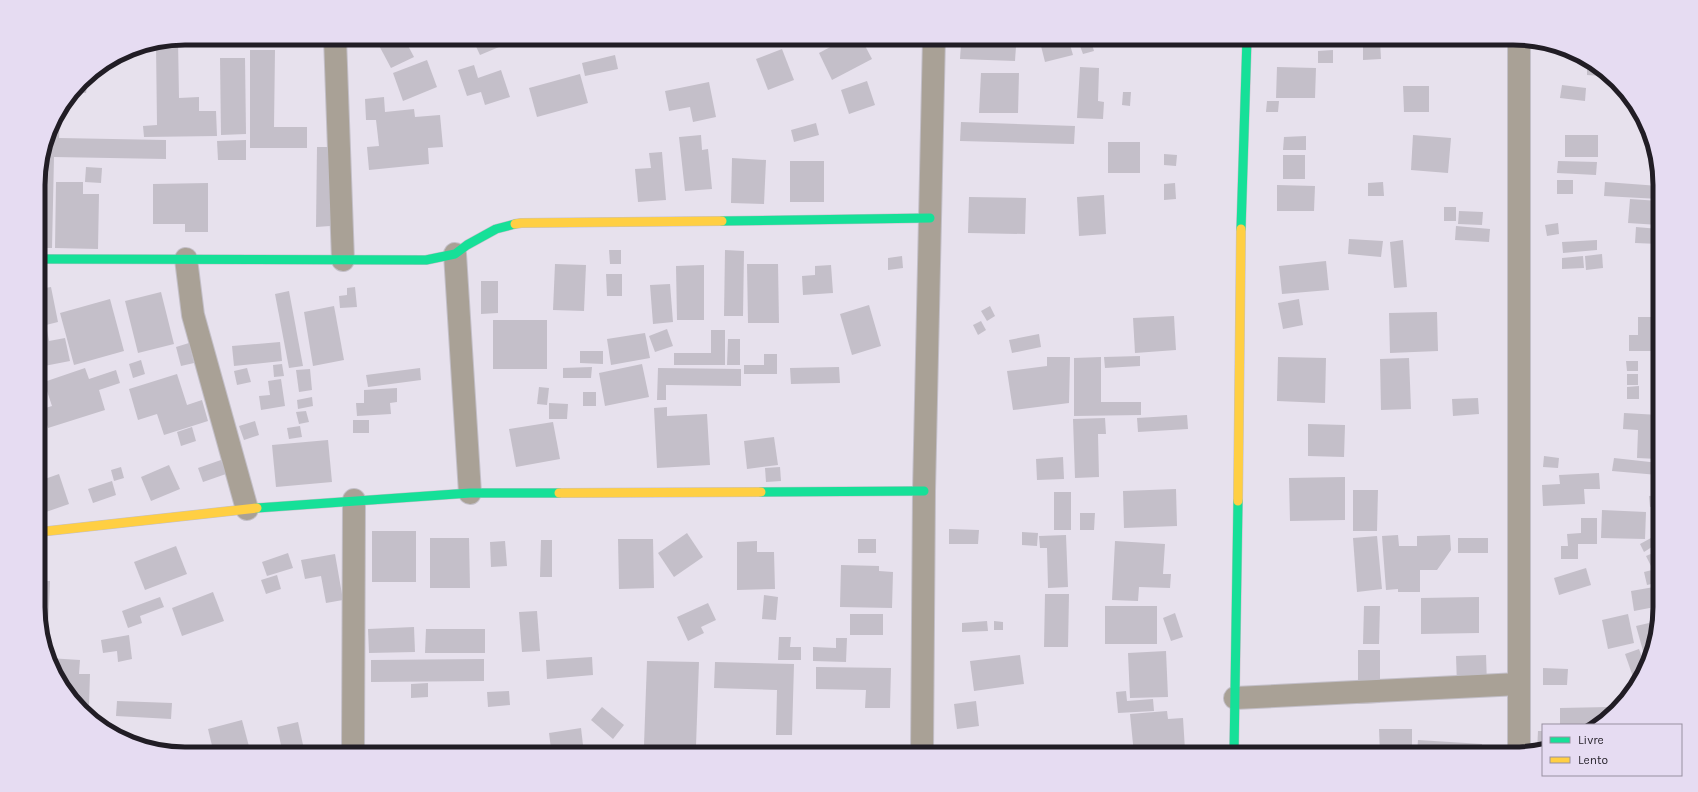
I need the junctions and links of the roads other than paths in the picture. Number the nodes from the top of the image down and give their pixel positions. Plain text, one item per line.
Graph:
1 (335, 45) edge
2 (934, 45) edge
3 (1247, 45) edge
4 (1519, 45) edge
5 (930, 218) junction
6 (455, 254) junction
7 (45, 259) edge
8 (186, 259) junction
9 (343, 260) junction
10 (924, 492) junction
11 (470, 493) junction
12 (354, 500) junction
13 (247, 509) junction
14 (45, 531) edge
15 (1519, 684) junction
16 (1235, 698) junction
17 (352, 747) edge
18 (922, 747) edge
19 (1234, 747) edge
20 (1519, 747) edge

1 - 9 street
2 - 5 street
3 - 16 street
4 - 15 street
5 - 6 street
5 - 10 street
6 - 9 street
6 - 11 street
7 - 8 street
8 - 9 street
8 - 13 street
10 - 11 street
10 - 18 street
11 - 12 street
12 - 13 street
12 - 17 street
13 - 14 street
15 - 16 street
15 - 20 street
16 - 19 street

